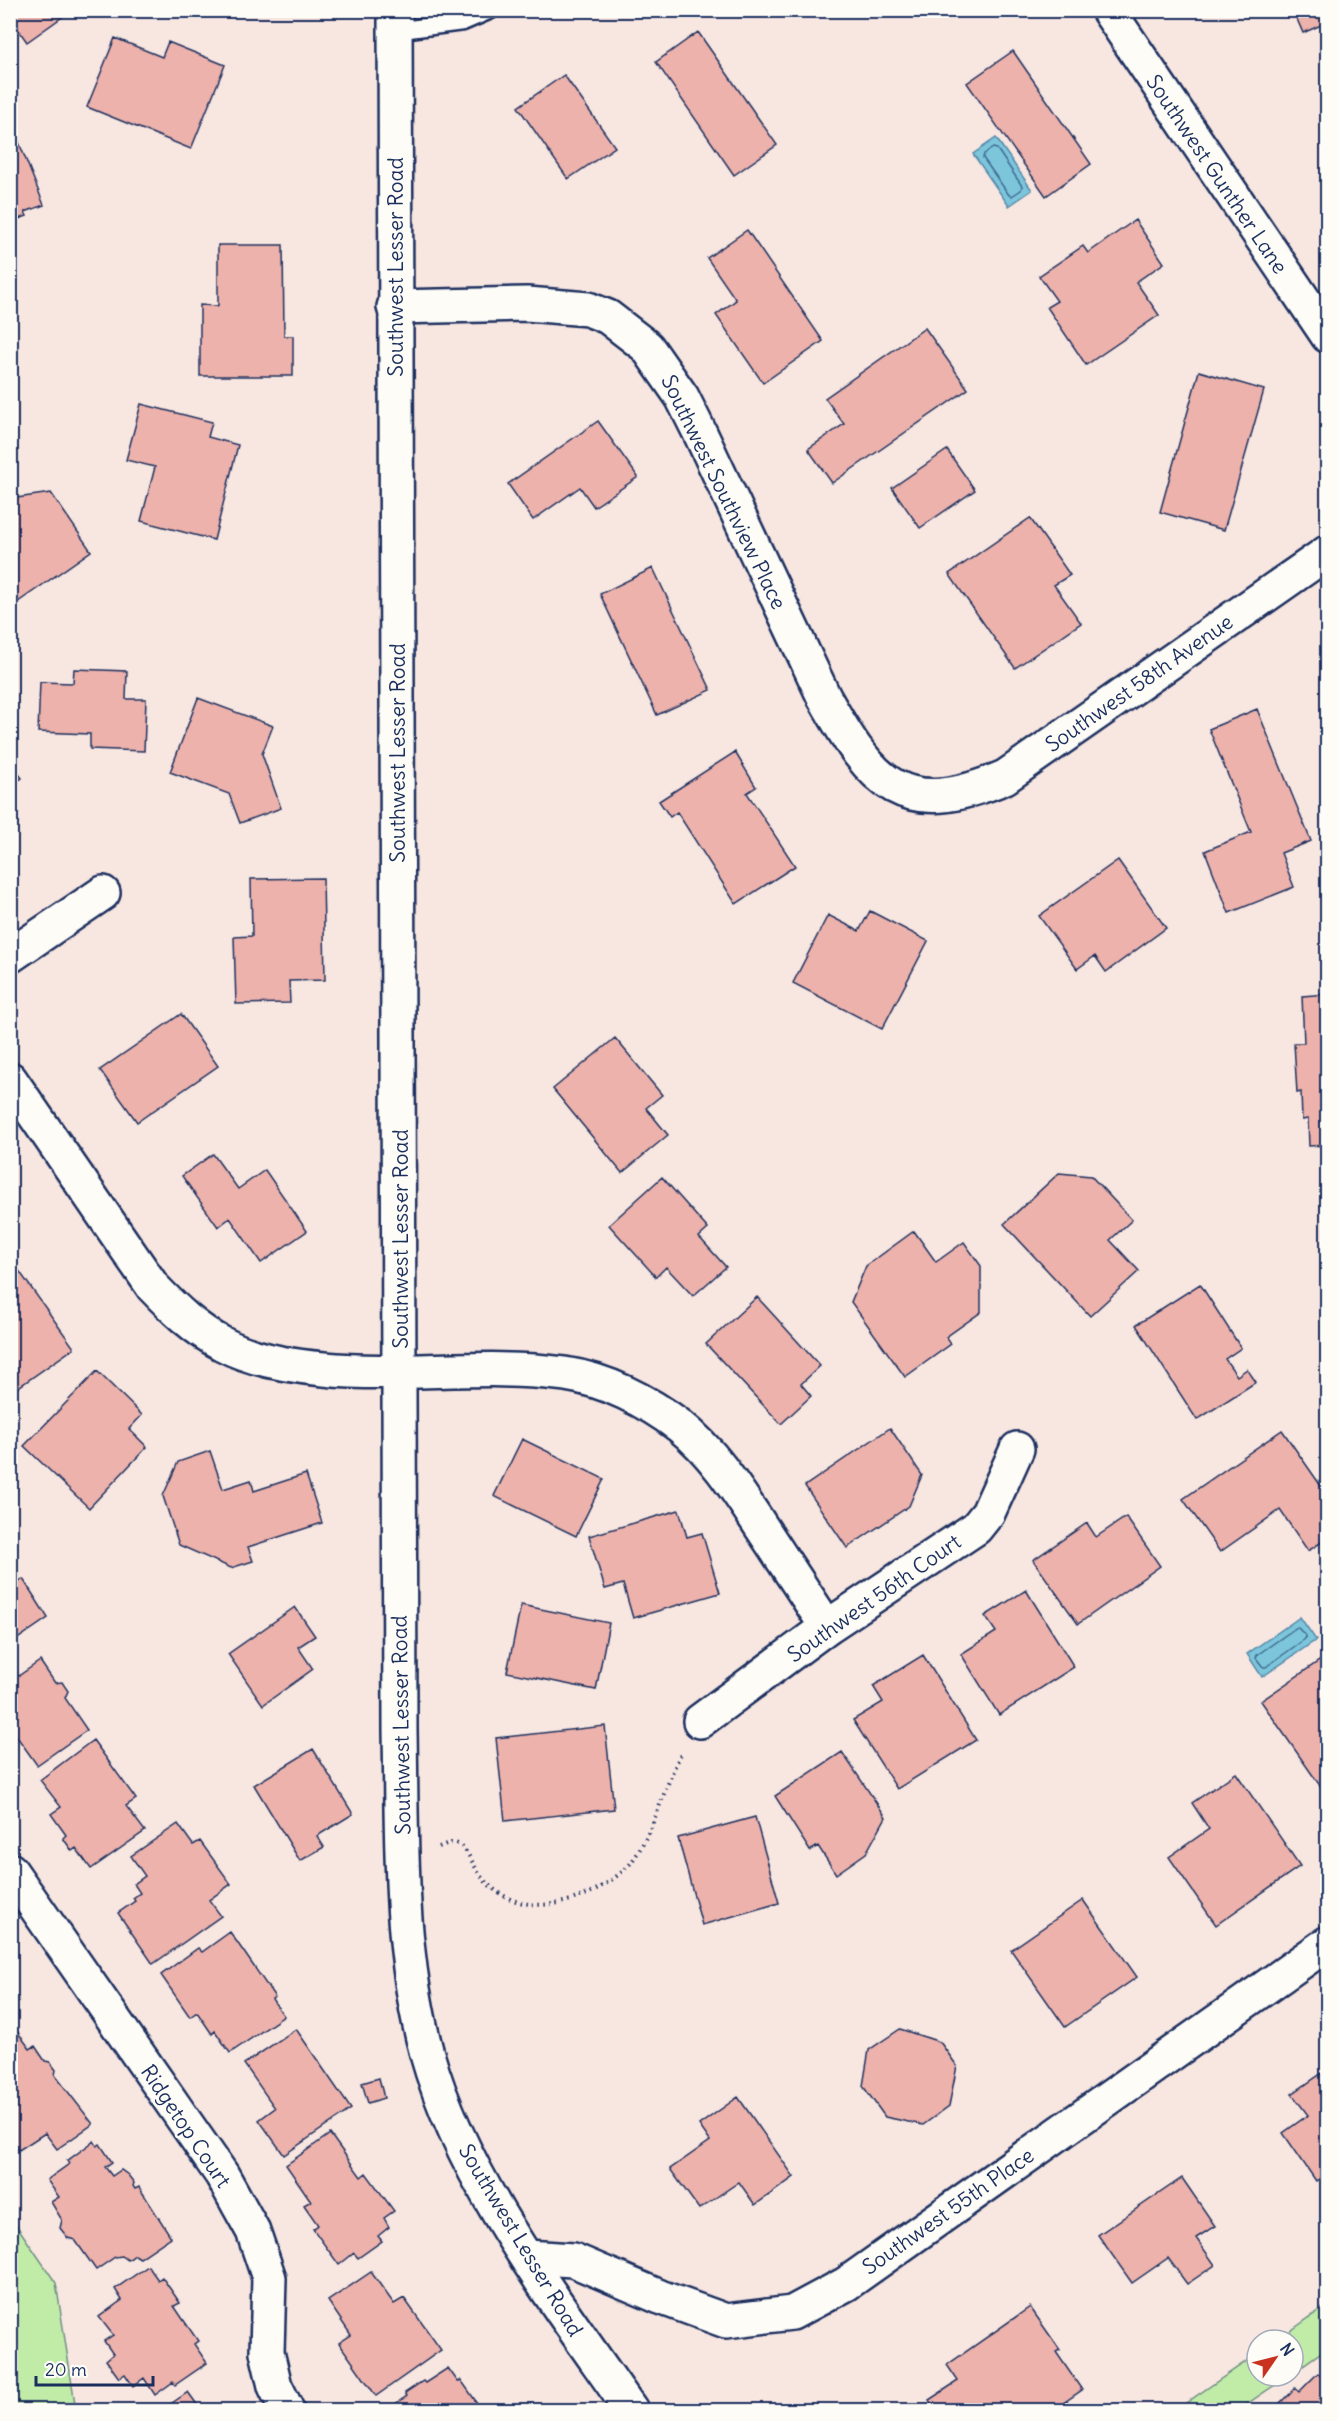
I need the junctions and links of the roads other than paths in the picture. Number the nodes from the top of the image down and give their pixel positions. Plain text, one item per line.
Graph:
1 (491, 10) edge
2 (1108, 10) edge
3 (394, 21) edge
4 (394, 308) junction
5 (1328, 336) edge
6 (1328, 552) edge
7 (943, 796) joint
8 (103, 893) dead end
9 (10, 956) edge
10 (10, 1079) edge
11 (400, 1372) junction
12 (1017, 1449) dead end
13 (827, 1628) junction
14 (700, 1721) road end
15 (10, 1870) edge
16 (1328, 1943) edge
17 (527, 2257) junction
18 (287, 2410) edge
19 (631, 2410) edge

1 - 3 lane
2 - 5 street, Southwest Gunther Lane
3 - 4 street, Southwest Lesser Road
4 - 7 street, Southwest Southview Place
4 - 11 street, Southwest Lesser Road
6 - 7 street, Southwest 58th Avenue
8 - 9 street
10 - 11 street
11 - 13 street
11 - 17 street, Southwest Lesser Road
12 - 13 street, Southwest 56th Court
13 - 14 street, Southwest 56th Court
15 - 18 street, Ridgetop Court
16 - 17 street, Southwest 55th Place
17 - 19 street, Southwest Lesser Road

